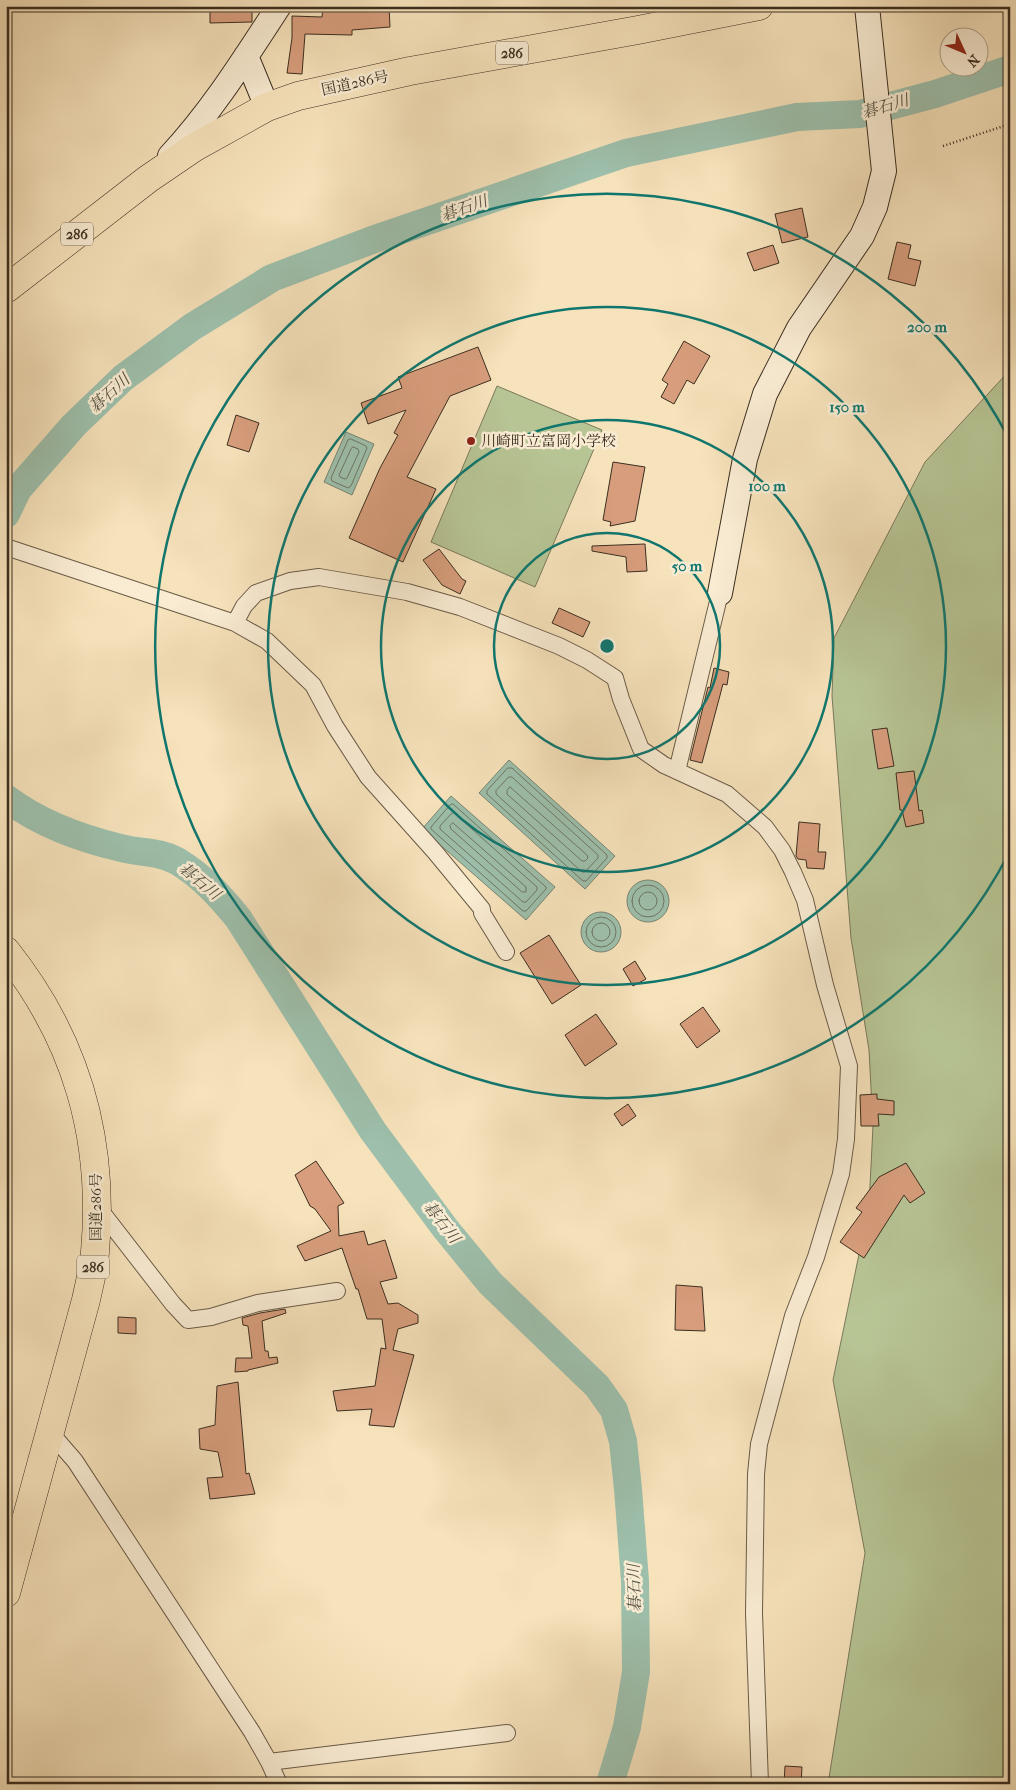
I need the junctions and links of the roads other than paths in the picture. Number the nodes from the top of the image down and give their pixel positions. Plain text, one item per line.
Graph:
1 (279, 6) edge
2 (759, 6) edge
3 (867, 6) edge
4 (246, 56) junction
5 (267, 108) junction
6 (148, 179) junction
7 (6, 289) edge
8 (6, 547) edge
9 (720, 592) joint
10 (235, 624) junction
11 (677, 771) junction
12 (6, 951) edge
13 (506, 952) dead end
14 (96, 1206) junction
15 (337, 1291) dead end
16 (50, 1431) junction
17 (6, 1593) edge
18 (507, 1733) dead end
19 (269, 1762) junction
20 (279, 1784) edge
21 (760, 1784) edge

1 - 4 street
2 - 5 highway, 国道286号 / 286
3 - 9 street
4 - 5 street
4 - 6 street
5 - 6 highway, 国道286号 / 286
6 - 7 highway, 国道286号 / 286
8 - 10 street
9 - 11 street
10 - 11 street
10 - 13 street
11 - 21 street
12 - 14 highway, 国道286号 / 286
14 - 15 street
14 - 16 highway, 国道286号 / 286
16 - 17 highway, 国道286号 / 286
16 - 19 street
18 - 19 street
19 - 20 street

